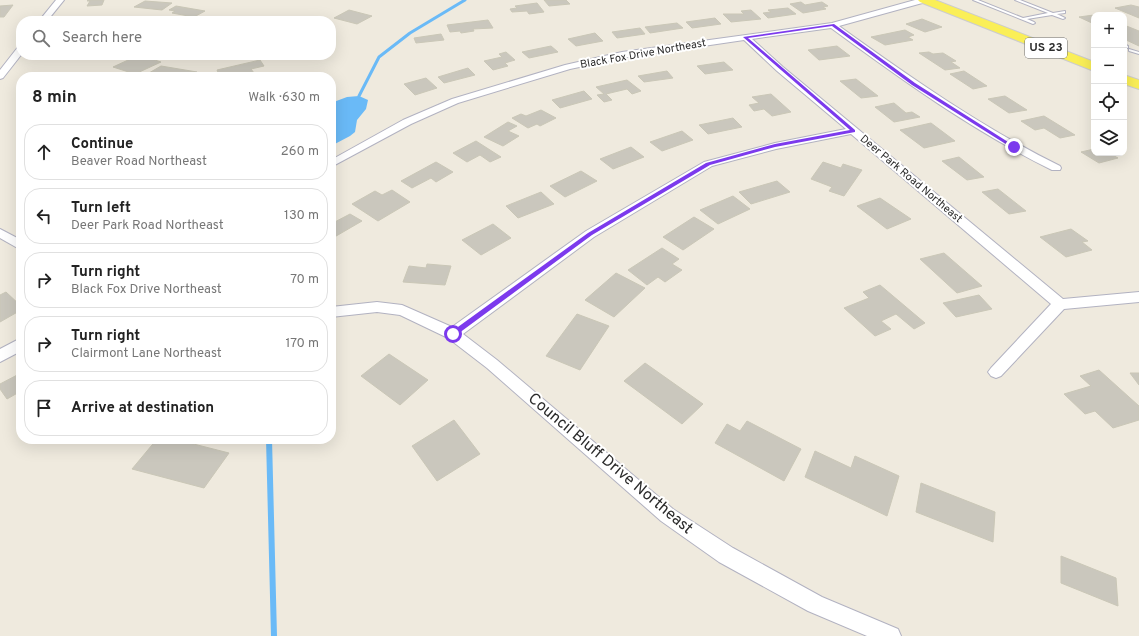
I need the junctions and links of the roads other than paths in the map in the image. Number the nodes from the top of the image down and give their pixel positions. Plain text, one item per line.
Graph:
1 (60, 0) edge
2 (923, 0) edge
3 (975, 0) edge
4 (1017, 0) edge
5 (1064, 12) dead end
6 (1052, 14) junction
7 (47, 16) edge
8 (1063, 18) dead end
9 (1022, 20) junction
10 (1033, 23) dead end
11 (833, 25) junction
12 (745, 37) junction
13 (1127, 47) edge
14 (1139, 52) edge
15 (16, 55) edge
16 (1091, 66) edge
17 (0, 76) edge
18 (1127, 80) edge
19 (1139, 85) edge
20 (853, 131) junction
21 (336, 161) edge
22 (1056, 168) dead end
23 (0, 233) edge
24 (16, 243) edge
25 (1139, 297) edge
26 (1060, 304) junction
27 (336, 311) edge
28 (453, 334) junction
29 (16, 347) edge
30 (0, 356) edge
31 (996, 372) dead end
32 (891, 636) edge

1 - 7 street
2 - 11 street, Black Fox Drive Northeast
2 - 16 main road, US 23
3 - 9 lane
4 - 6 lane
5 - 6 lane
6 - 8 lane
6 - 9 lane
9 - 10 lane
11 - 12 street, Black Fox Drive Northeast
11 - 22 street
12 - 20 street, Deer Park Road Northeast
12 - 21 street, Black Fox Drive Northeast
13 - 14 lane
15 - 17 street
18 - 19 main road
20 - 26 street, Deer Park Road Northeast
20 - 28 street
23 - 24 street
25 - 26 street
26 - 31 street
27 - 28 street, Council Bluff Drive Northeast
28 - 32 street, Council Bluff Drive Northeast
29 - 30 street

